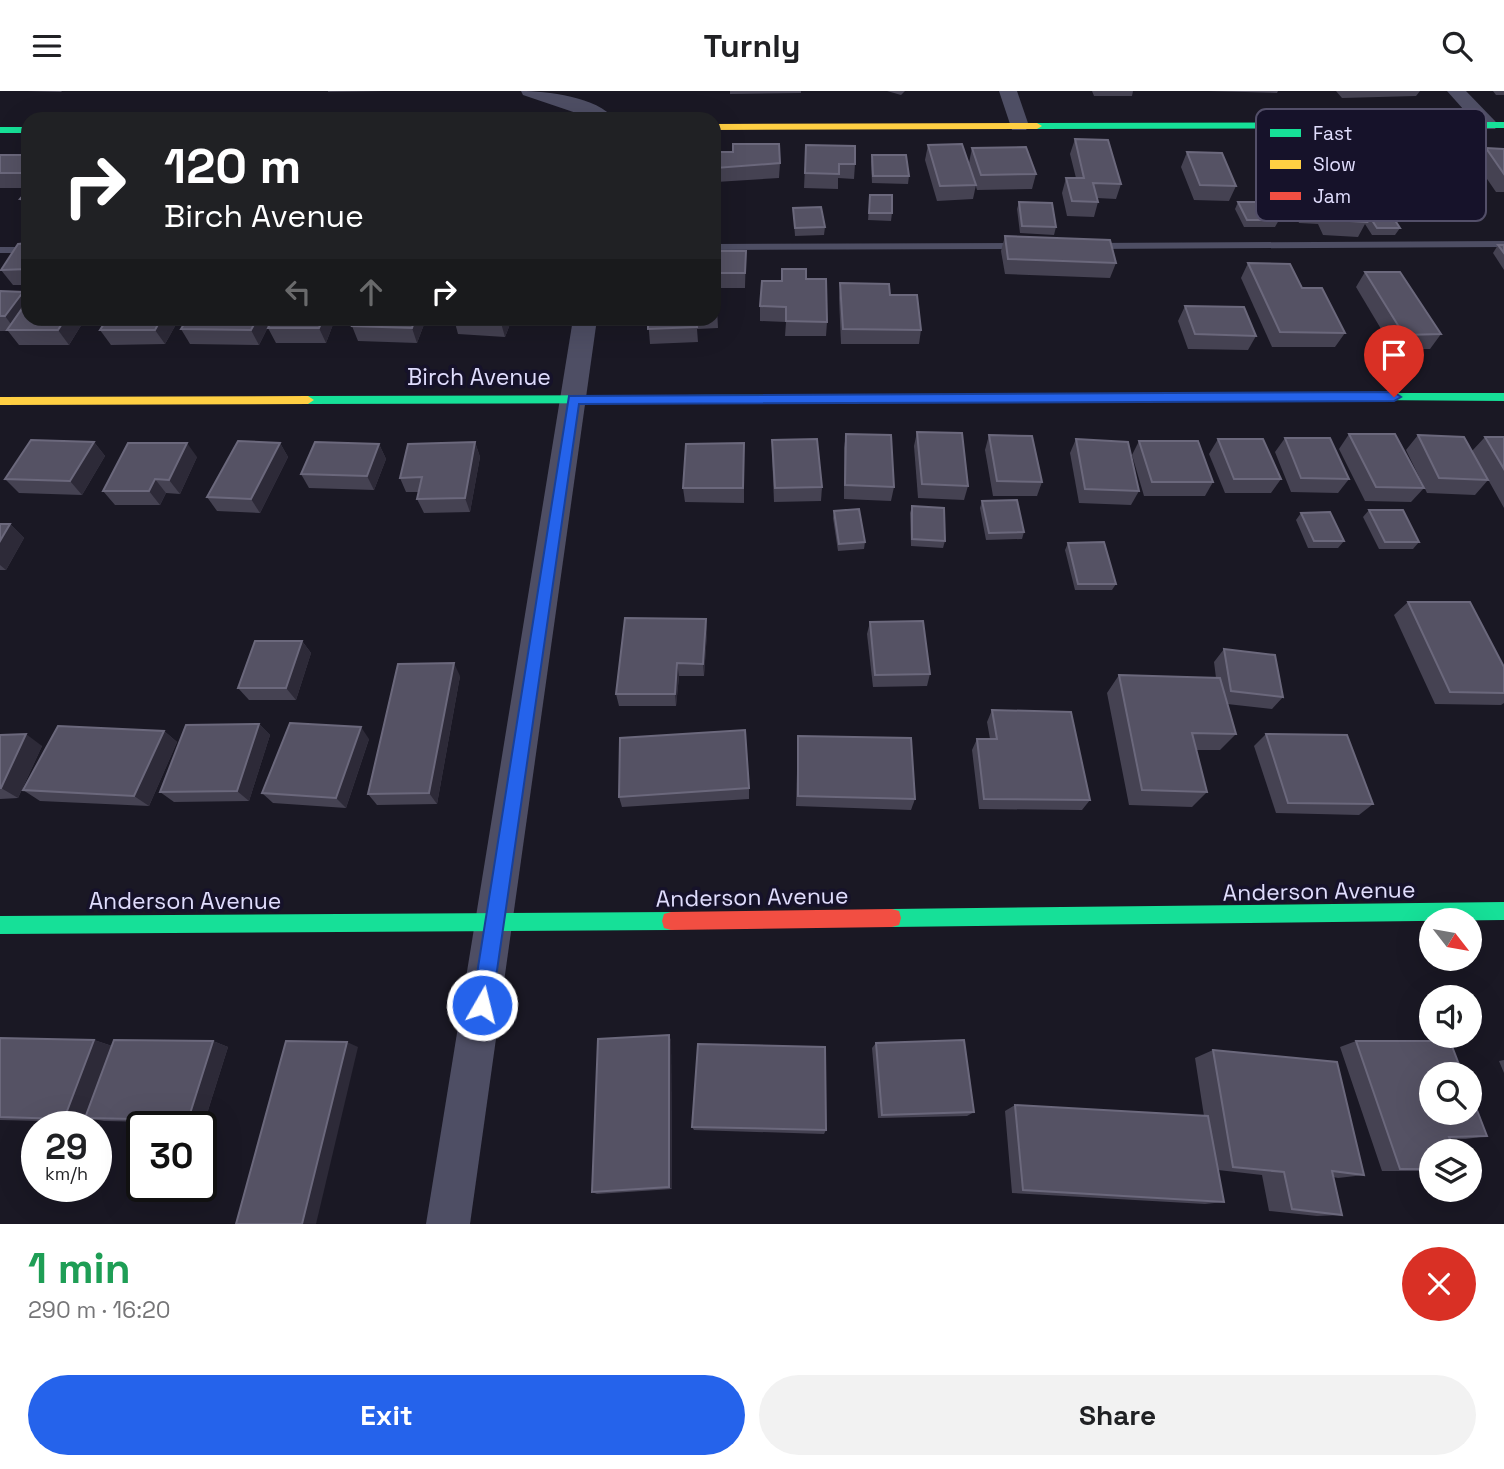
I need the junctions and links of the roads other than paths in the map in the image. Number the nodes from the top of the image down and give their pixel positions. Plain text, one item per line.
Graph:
1 (530, 91) edge
2 (1008, 91) edge
3 (1457, 91) edge
4 (1478, 109) edge
5 (596, 112) edge
6 (1019, 126) junction
7 (1256, 126) edge
8 (721, 127) edge
9 (0, 130) edge
10 (21, 130) edge
11 (1504, 244) edge
12 (1033, 246) edge
13 (1074, 246) edge
14 (721, 247) edge
15 (0, 250) edge
16 (21, 250) edge
17 (584, 326) edge
18 (1504, 397) edge
19 (573, 399) junction
20 (0, 401) edge
21 (1504, 911) edge
22 (494, 923) junction
23 (0, 925) edge
24 (448, 1224) edge

1 - 5 street
2 - 6 street
3 - 4 street
6 - 7 street
6 - 8 street
9 - 10 street
11 - 13 lane
12 - 14 lane
15 - 16 lane
17 - 19 street
18 - 19 street, Birch Avenue
19 - 20 street, Birch Avenue
19 - 22 street
21 - 22 street, Anderson Avenue
22 - 23 street, Anderson Avenue
22 - 24 street

